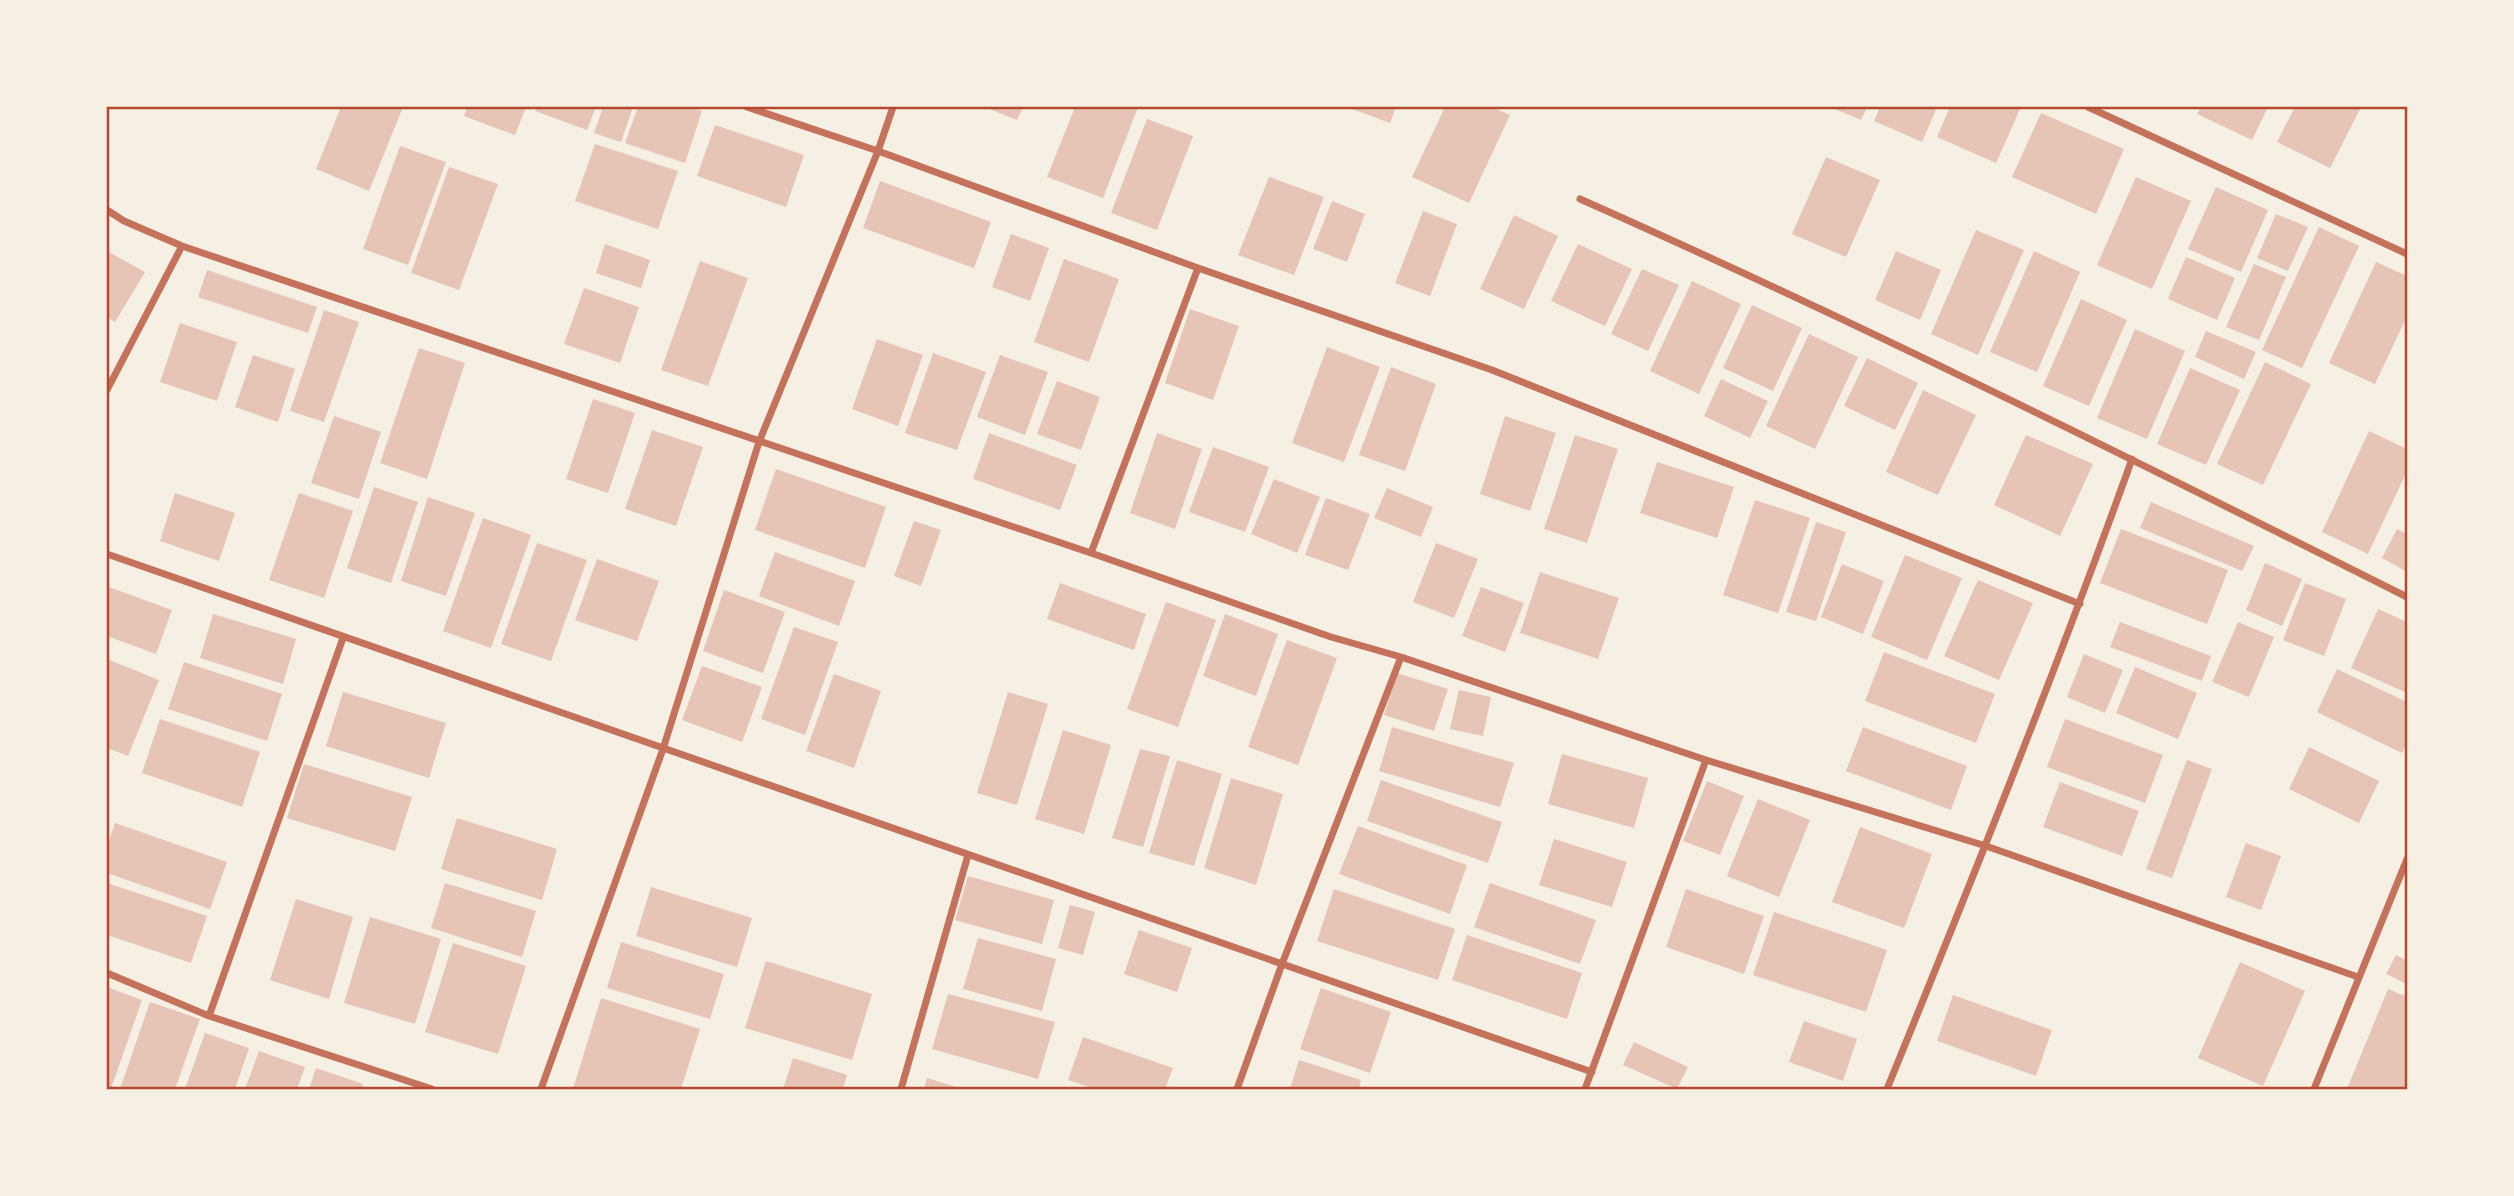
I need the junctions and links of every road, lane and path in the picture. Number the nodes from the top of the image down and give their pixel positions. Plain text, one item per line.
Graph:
1 (747, 107) edge
2 (892, 107) edge
3 (2088, 107) edge
4 (878, 151) junction
5 (1580, 199) dead end
6 (107, 210) edge
7 (182, 246) junction
8 (2407, 254) edge
9 (1198, 268) junction
10 (107, 390) edge
11 (759, 443) junction
12 (2132, 459) junction
13 (1091, 553) junction
14 (107, 554) edge
15 (2407, 597) edge
16 (2080, 604) junction
17 (342, 638) junction
18 (1401, 657) junction
19 (663, 749) junction
20 (1706, 760) junction
21 (1986, 846) junction
22 (968, 855) junction
23 (2407, 859) edge
24 (1282, 964) junction
25 (107, 973) edge
26 (2358, 977) junction
27 (209, 1016) junction
28 (1592, 1072) junction
29 (432, 1089) edge
30 (541, 1089) edge
31 (901, 1089) edge
32 (1237, 1089) edge
33 (1585, 1089) edge
34 (1887, 1089) edge
35 (2314, 1089) edge

1 - 4 street
2 - 4 street
3 - 8 street
4 - 9 street
4 - 11 street
5 - 12 street
6 - 7 street
7 - 10 street
7 - 11 street
9 - 13 street
9 - 16 street
11 - 13 street
11 - 19 street
12 - 15 street
12 - 16 street
13 - 18 street
14 - 17 street
16 - 21 street
17 - 19 street
17 - 27 street
18 - 20 street
18 - 24 street
19 - 22 street
19 - 30 street
20 - 21 street
20 - 28 street
21 - 26 street
21 - 34 street
22 - 24 street
22 - 31 street
23 - 26 street
24 - 28 street
24 - 32 street
25 - 27 street
26 - 35 street
27 - 29 street
28 - 33 street

